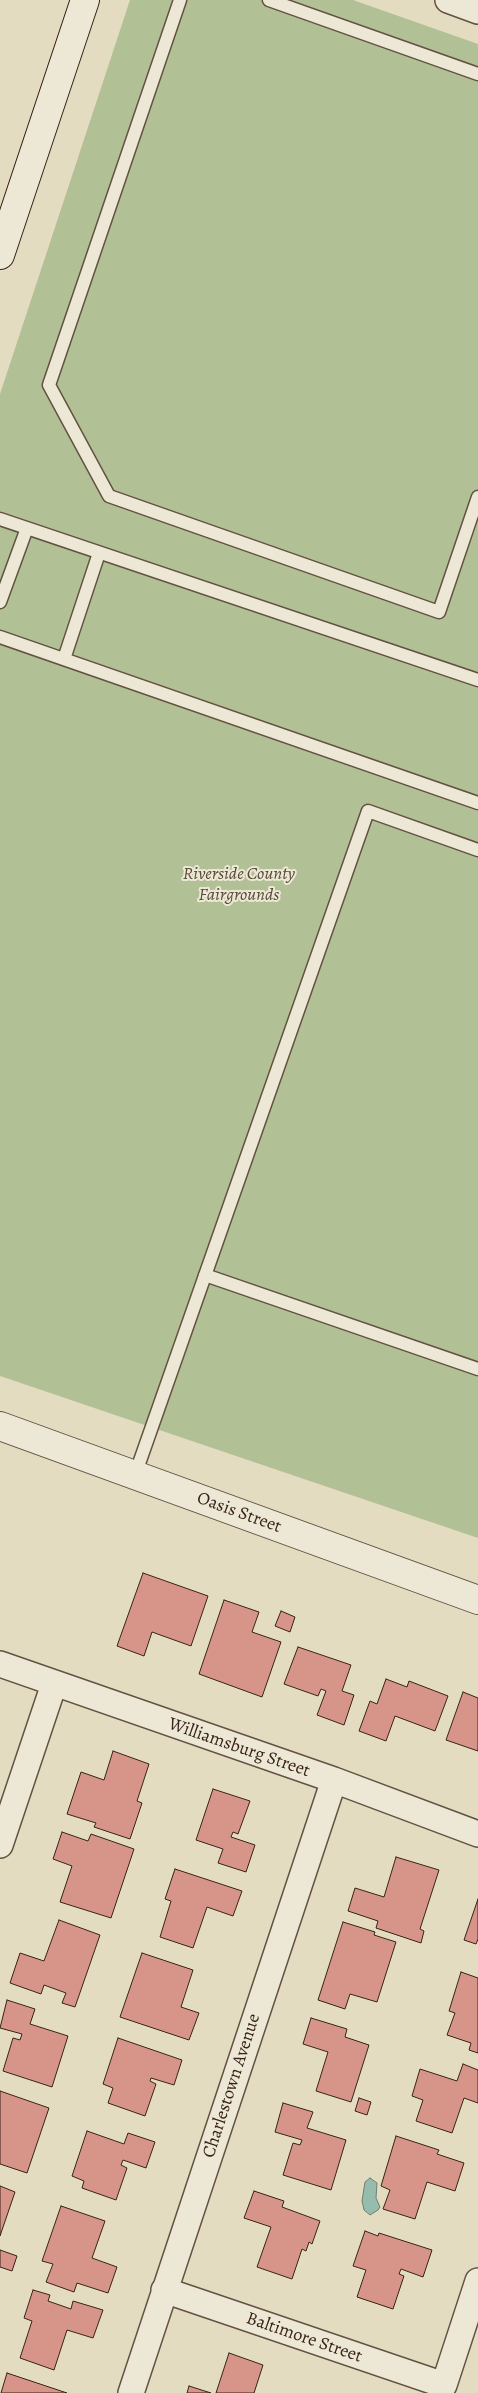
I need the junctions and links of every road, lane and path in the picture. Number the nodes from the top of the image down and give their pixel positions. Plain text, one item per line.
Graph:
1 (84, 0) edge
2 (180, 0) edge
3 (269, 0) edge
4 (448, 0) edge
5 (478, 11) edge
6 (478, 74) edge
7 (0, 255) edge
8 (478, 497) edge
9 (0, 520) edge
10 (27, 528) junction
11 (99, 553) junction
12 (0, 602) edge
13 (0, 637) edge
14 (64, 659) junction
15 (478, 680) edge
16 (478, 803) edge
17 (478, 850) edge
18 (205, 1275) junction
19 (478, 1368) edge
20 (0, 1426) edge
21 (136, 1475) junction
22 (478, 1600) edge
23 (0, 1664) edge
24 (54, 1684) junction
25 (334, 1780) junction
26 (478, 1834) edge
27 (0, 1845) edge
28 (478, 2281) edge
29 (164, 2290) junction
30 (131, 2393) edge

1 - 7 street
2 - 8 lane
3 - 6 lane
4 - 5 street
9 - 10 lane
10 - 11 lane
10 - 12 lane
11 - 14 lane
11 - 15 lane
13 - 14 lane
14 - 16 lane
17 - 18 lane
18 - 19 lane
18 - 21 lane
20 - 21 street, Oasis Street
21 - 22 street, Oasis Street
23 - 24 street, Williamsburg Street
24 - 25 street, Williamsburg Street
24 - 27 street
25 - 26 street, Williamsburg Street
25 - 29 street, Charlestown Avenue
28 - 29 street, Baltimore Street
29 - 30 street, Charlestown Avenue

